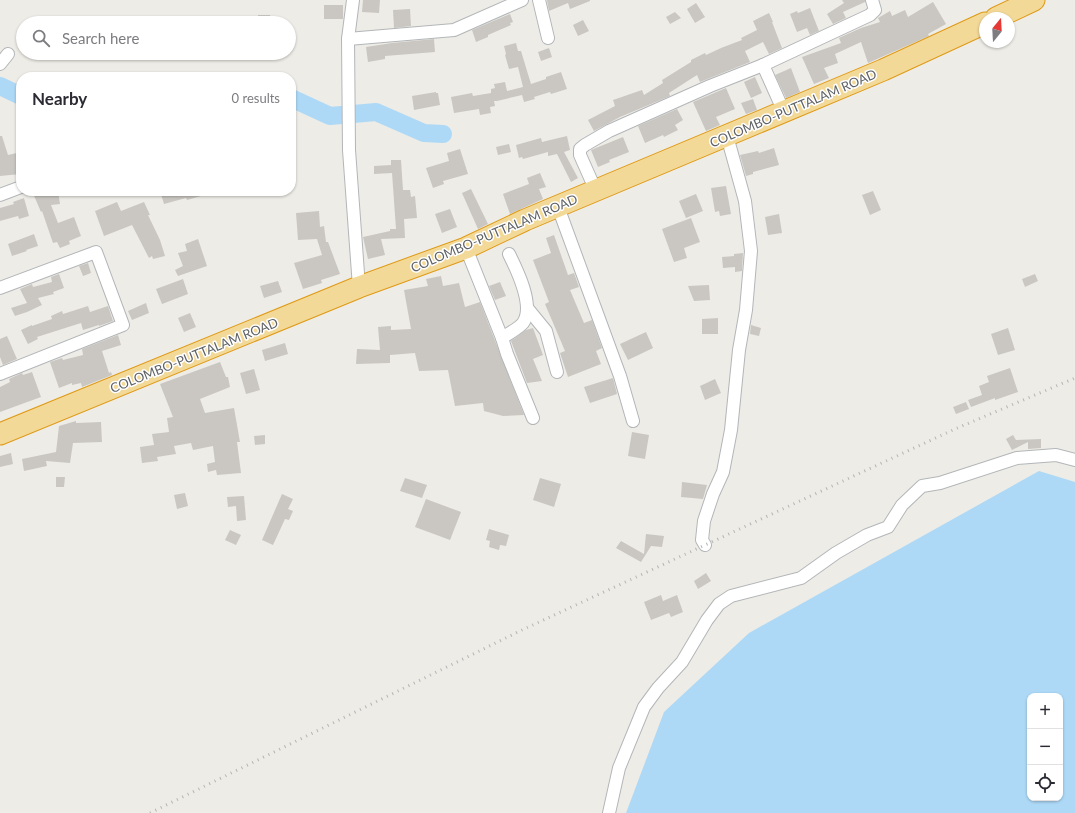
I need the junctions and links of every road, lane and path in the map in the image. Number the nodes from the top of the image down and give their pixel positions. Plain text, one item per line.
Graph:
1 (353, 0) edge
2 (522, 0) edge
3 (539, 0) edge
4 (872, 0) edge
5 (1034, 0) edge
6 (1009, 12) edge
7 (979, 26) edge
8 (548, 38) dead end
9 (348, 39) junction
10 (8, 54) dead end
11 (0, 64) edge
12 (763, 64) junction
13 (784, 112) junction
14 (728, 136) junction
15 (16, 189) edge
16 (596, 191) junction
17 (0, 195) edge
18 (558, 206) junction
19 (466, 248) junction
20 (509, 254) dead end
21 (0, 288) edge
22 (359, 288) junction
23 (528, 309) junction
24 (502, 338) junction
25 (557, 372) dead end
26 (0, 374) edge
27 (533, 418) dead end
28 (633, 421) dead end
29 (0, 434) edge
30 (1075, 460) edge
31 (705, 545) dead end
32 (609, 813) edge

1 - 9 street
2 - 9 street
3 - 8 street
4 - 12 street
5 - 6 highway
7 - 13 highway, COLOMBO-PUTTALAM ROAD
9 - 22 street
10 - 11 street
12 - 13 street
12 - 16 street
13 - 14 highway, COLOMBO-PUTTALAM ROAD
14 - 16 highway, COLOMBO-PUTTALAM ROAD
14 - 31 street
15 - 17 street
16 - 18 highway, COLOMBO-PUTTALAM ROAD
18 - 19 highway, COLOMBO-PUTTALAM ROAD
18 - 28 street
19 - 22 highway, COLOMBO-PUTTALAM ROAD
19 - 24 street
20 - 23 street
21 - 26 street
22 - 29 highway, COLOMBO-PUTTALAM ROAD
23 - 24 street
23 - 25 street
24 - 27 street
30 - 32 street

